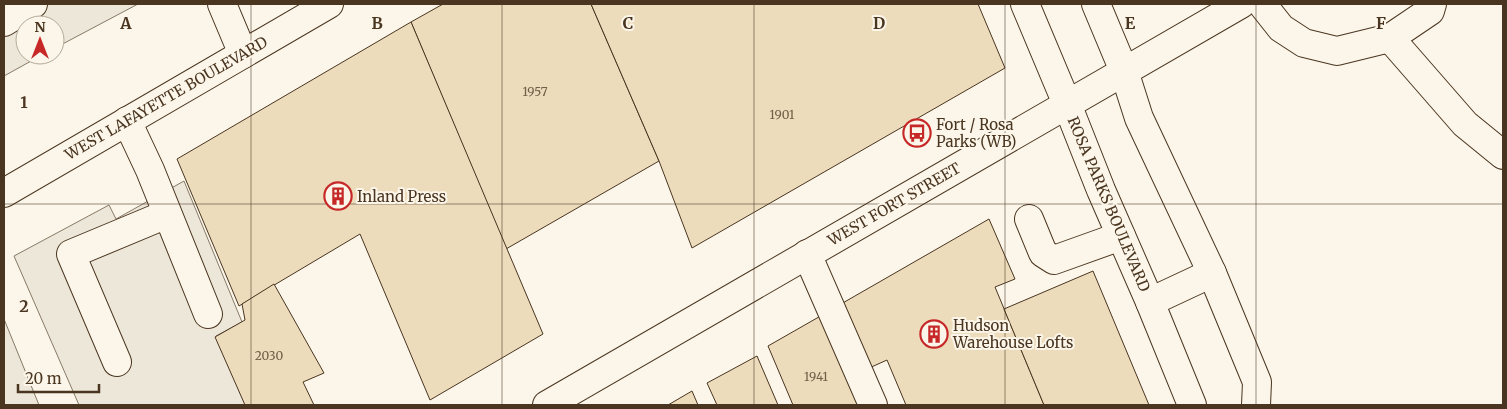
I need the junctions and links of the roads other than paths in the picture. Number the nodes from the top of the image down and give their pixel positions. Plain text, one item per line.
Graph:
1 (33, 4) edge
2 (222, 4) edge
3 (329, 4) edge
4 (1025, 4) edge
5 (1096, 4) edge
6 (1242, 4) edge
7 (1262, 4) edge
8 (1432, 4) edge
9 (4, 22) edge
10 (1390, 38) junction
11 (243, 54) junction
12 (1124, 71) junction
13 (1067, 104) junction
14 (127, 121) junction
15 (1503, 155) edge
16 (4, 193) edge
17 (167, 214) junction
18 (1029, 219) dead end
19 (1121, 236) junction
20 (807, 254) junction
21 (1212, 273) junction
22 (1150, 302) junction
23 (208, 314) dead end
24 (117, 362) dead end
25 (547, 405) edge
26 (873, 405) edge
27 (1192, 405) edge
28 (1256, 405) edge

1 - 9 main road
2 - 11 main road
3 - 11 main road, WEST LAFAYETTE BOULEVARD
4 - 13 main road, ROSA PARKS BOULEVARD
5 - 12 main road
6 - 12 main road, WEST FORT STREET
7 - 10 main road
8 - 10 main road
10 - 15 main road
11 - 14 main road, WEST LAFAYETTE BOULEVARD
12 - 13 main road, WEST FORT STREET
12 - 21 main road
13 - 19 main road, ROSA PARKS BOULEVARD
13 - 20 main road, WEST FORT STREET
14 - 16 main road, WEST LAFAYETTE BOULEVARD
14 - 17 main road
17 - 23 main road
17 - 24 main road
18 - 19 main road
19 - 22 main road, ROSA PARKS BOULEVARD
20 - 25 main road, WEST FORT STREET
20 - 26 main road
21 - 22 main road
21 - 28 main road
22 - 27 main road, ROSA PARKS BOULEVARD

